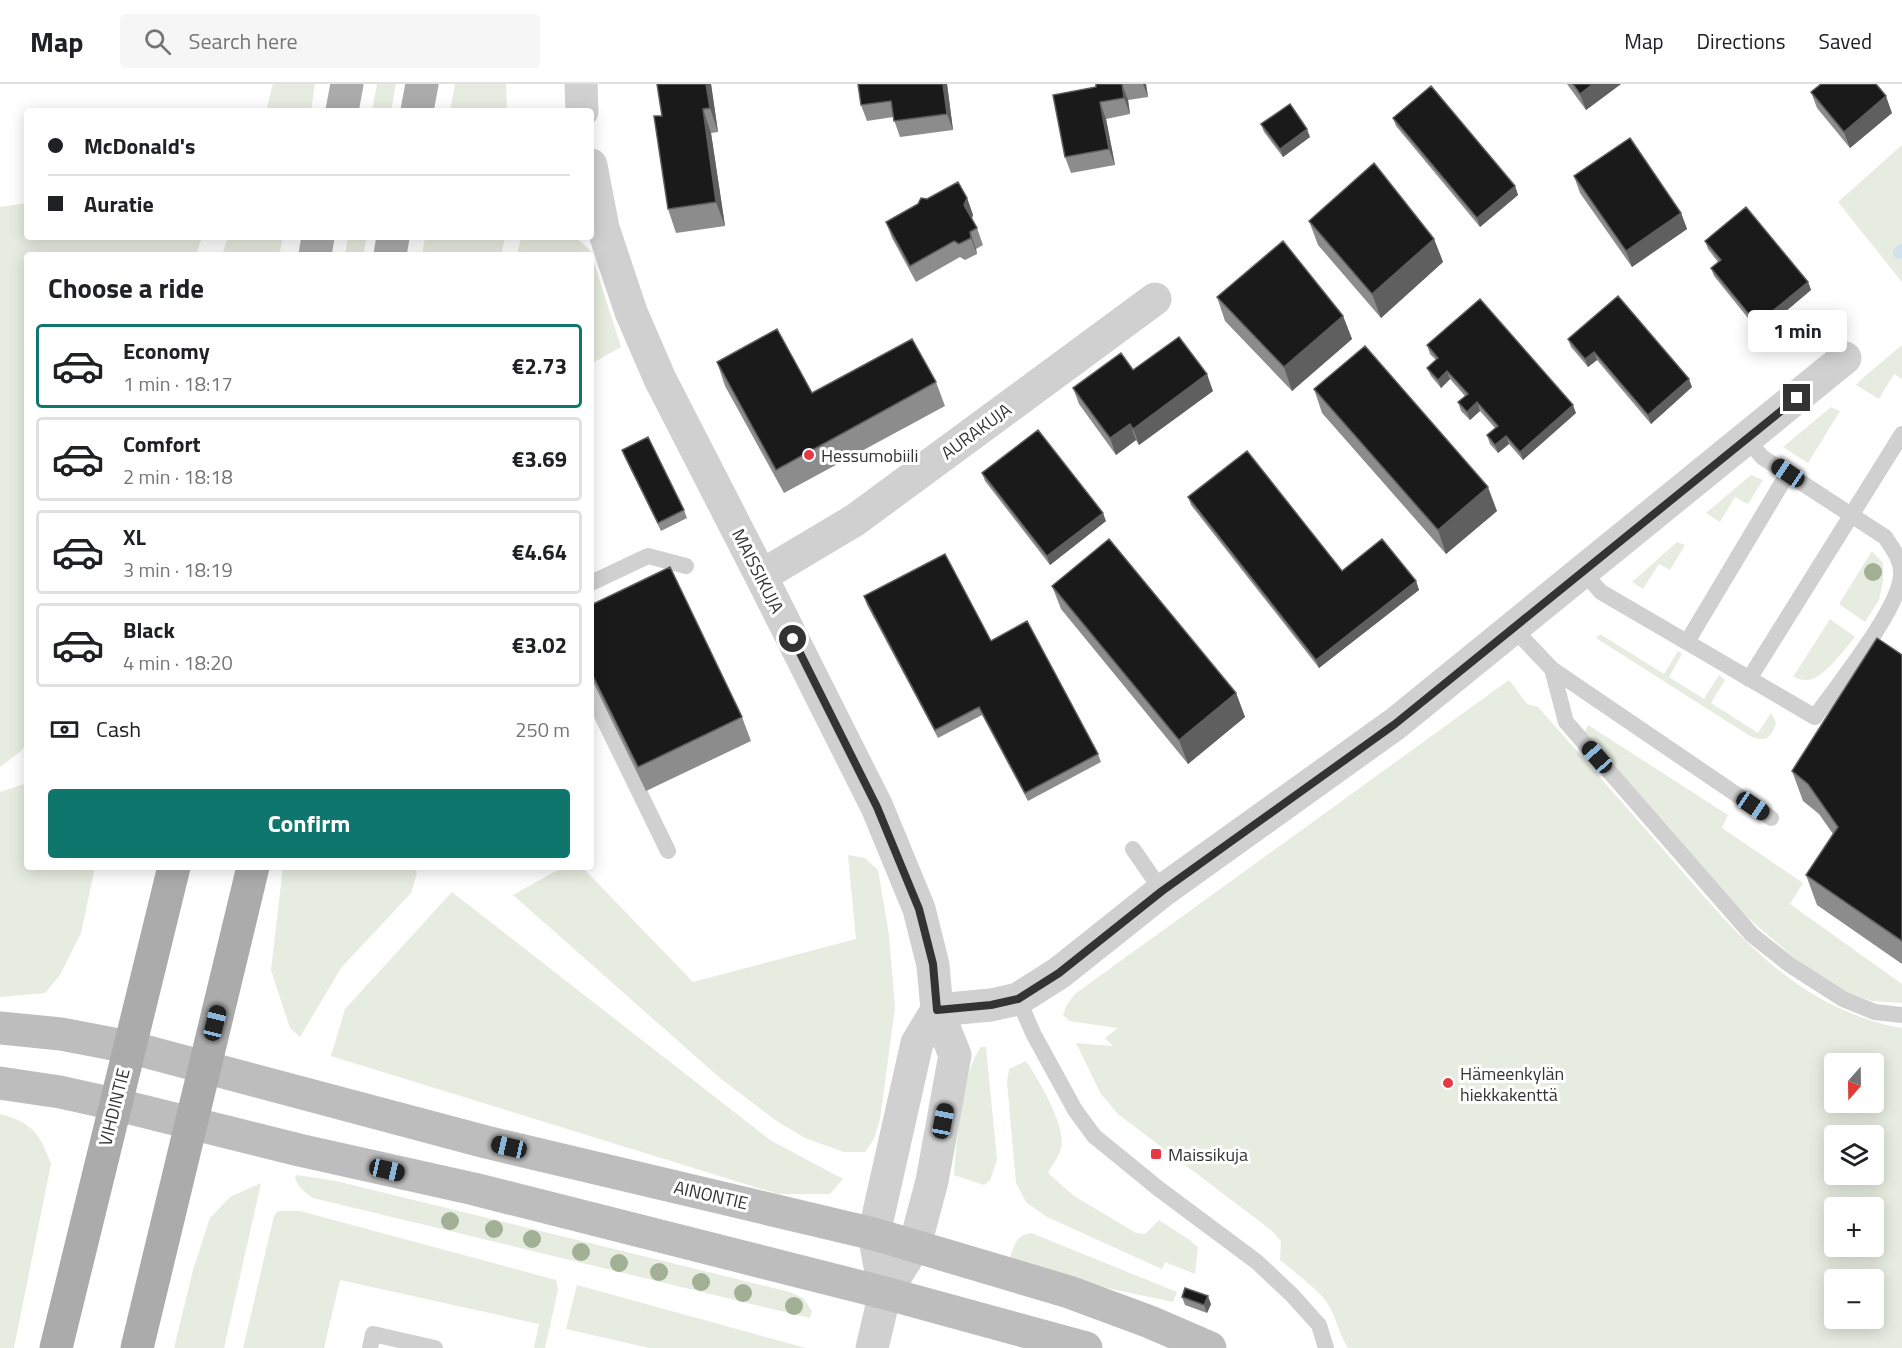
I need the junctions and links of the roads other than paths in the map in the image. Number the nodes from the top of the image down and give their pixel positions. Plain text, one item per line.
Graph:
1 (347, 84) edge
2 (422, 84) edge
3 (581, 84) edge
4 (343, 108) edge
5 (418, 108) edge
6 (582, 108) edge
7 (594, 181) edge
8 (1155, 299) dead end
9 (1845, 358) dead end
10 (1902, 434) edge
11 (1746, 439) junction
12 (1788, 473) junction
13 (1850, 515) junction
14 (686, 566) dead end
15 (1582, 572) junction
16 (761, 576) junction
17 (594, 582) edge
18 (1513, 628) junction
19 (1687, 642) junction
20 (1552, 669) junction
21 (1749, 679) junction
22 (594, 699) edge
23 (1771, 818) dead end
24 (1133, 849) dead end
25 (668, 851) dead end
26 (173, 870) edge
27 (251, 870) edge
28 (1162, 891) junction
29 (1018, 999) junction
30 (937, 1010) junction
31 (1902, 1015) edge
32 (0, 1028) edge
33 (129, 1047) junction
34 (204, 1067) junction
35 (0, 1083) edge
36 (114, 1104) junction
37 (191, 1123) junction
38 (874, 1234) junction
39 (915, 1245) junction
40 (885, 1293) junction
41 (56, 1348) edge
42 (136, 1348) edge
43 (369, 1348) edge
44 (435, 1348) edge
45 (872, 1348) edge
46 (1086, 1348) edge
47 (1210, 1348) edge
48 (1326, 1348) edge

1 - 4 main road
2 - 5 main road
3 - 6 street
7 - 16 street, MAISSIKUJA
8 - 16 street, AURAKUJA
9 - 11 street
10 - 13 lane
11 - 12 lane
11 - 15 street
12 - 13 lane
12 - 19 lane
13 - 21 lane
13 - 21 lane
14 - 17 lane
15 - 18 street
15 - 19 lane
16 - 30 street, MAISSIKUJA
18 - 20 lane
18 - 28 street
19 - 21 lane
20 - 23 lane
20 - 31 lane
22 - 25 lane
24 - 28 lane
26 - 33 main road, VIHDINTIE
27 - 34 main road
28 - 29 street
29 - 30 street
29 - 48 lane
30 - 38 street, MAISSIKUJA
30 - 39 street, MAISSIKUJA
32 - 33 street, AINONTIE
33 - 34 street, AINONTIE
33 - 36 main road, VIHDINTIE
34 - 37 main road
34 - 38 street, AINONTIE
35 - 36 street
36 - 37 street
36 - 41 main road, VIHDINTIE
37 - 40 street
37 - 42 main road
38 - 39 street, AINONTIE
38 - 40 street, MAISSIKUJA
39 - 40 street, MAISSIKUJA
39 - 47 street, AINONTIE
40 - 45 street, MAISSIKUJA
40 - 46 street
43 - 44 lane

